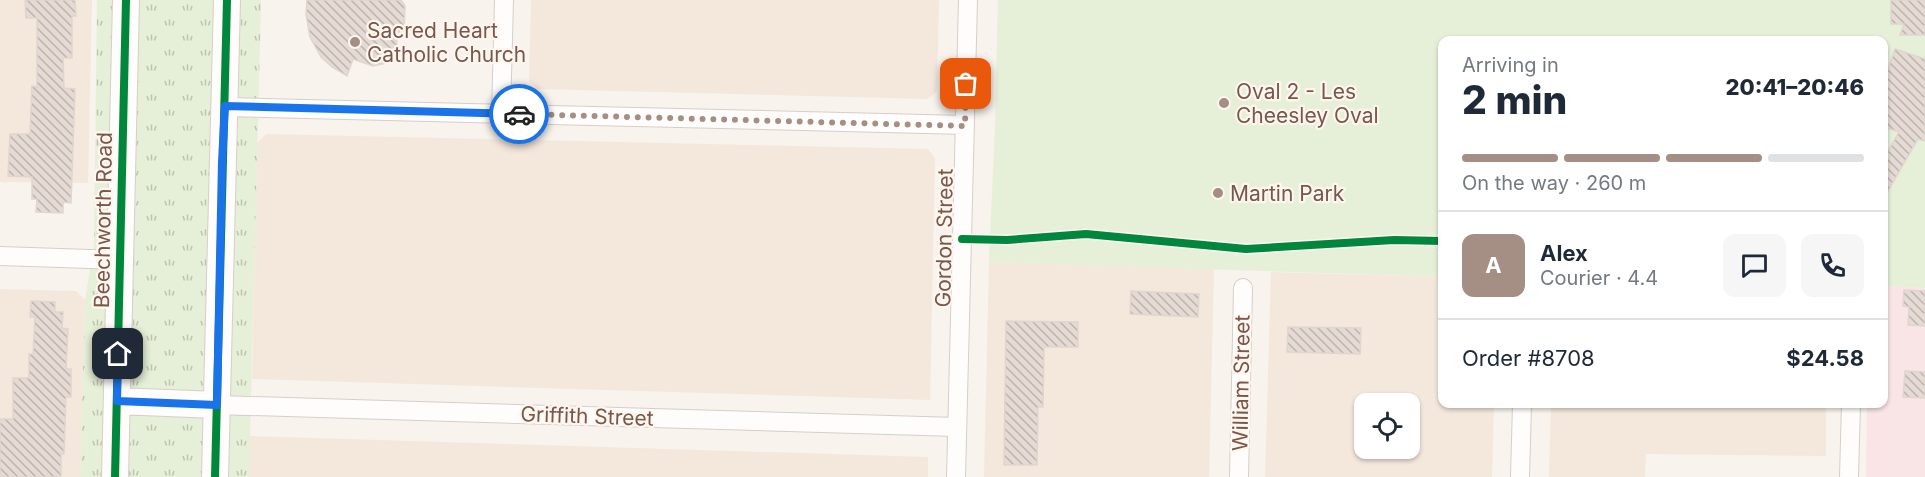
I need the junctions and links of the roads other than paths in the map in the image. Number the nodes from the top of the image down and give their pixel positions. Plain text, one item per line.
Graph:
1 (126, 0) edge
2 (226, 0) edge
3 (504, 0) edge
4 (968, 0) edge
5 (225, 106) junction
6 (501, 114) junction
7 (965, 126) junction
8 (0, 256) edge
9 (120, 260) junction
10 (1243, 288) dead end
11 (117, 401) junction
12 (217, 405) junction
13 (1522, 408) edge
14 (1851, 408) edge
15 (957, 427) junction
16 (116, 477) edge
17 (215, 477) edge
18 (956, 477) edge
19 (1239, 477) edge
20 (1520, 477) edge
21 (1849, 477) edge

1 - 9 main road, Beechworth Road
2 - 5 main road
3 - 6 street
4 - 7 street, Gordon Street
5 - 6 street
5 - 12 main road
6 - 7 street
7 - 15 street, Gordon Street
8 - 9 street
9 - 11 main road, Beechworth Road
10 - 19 street, William Street
11 - 12 main road
11 - 16 main road, Beechworth Road
12 - 15 street, Griffith Street
12 - 17 main road
13 - 20 street
14 - 21 street
15 - 18 street, Gordon Street

